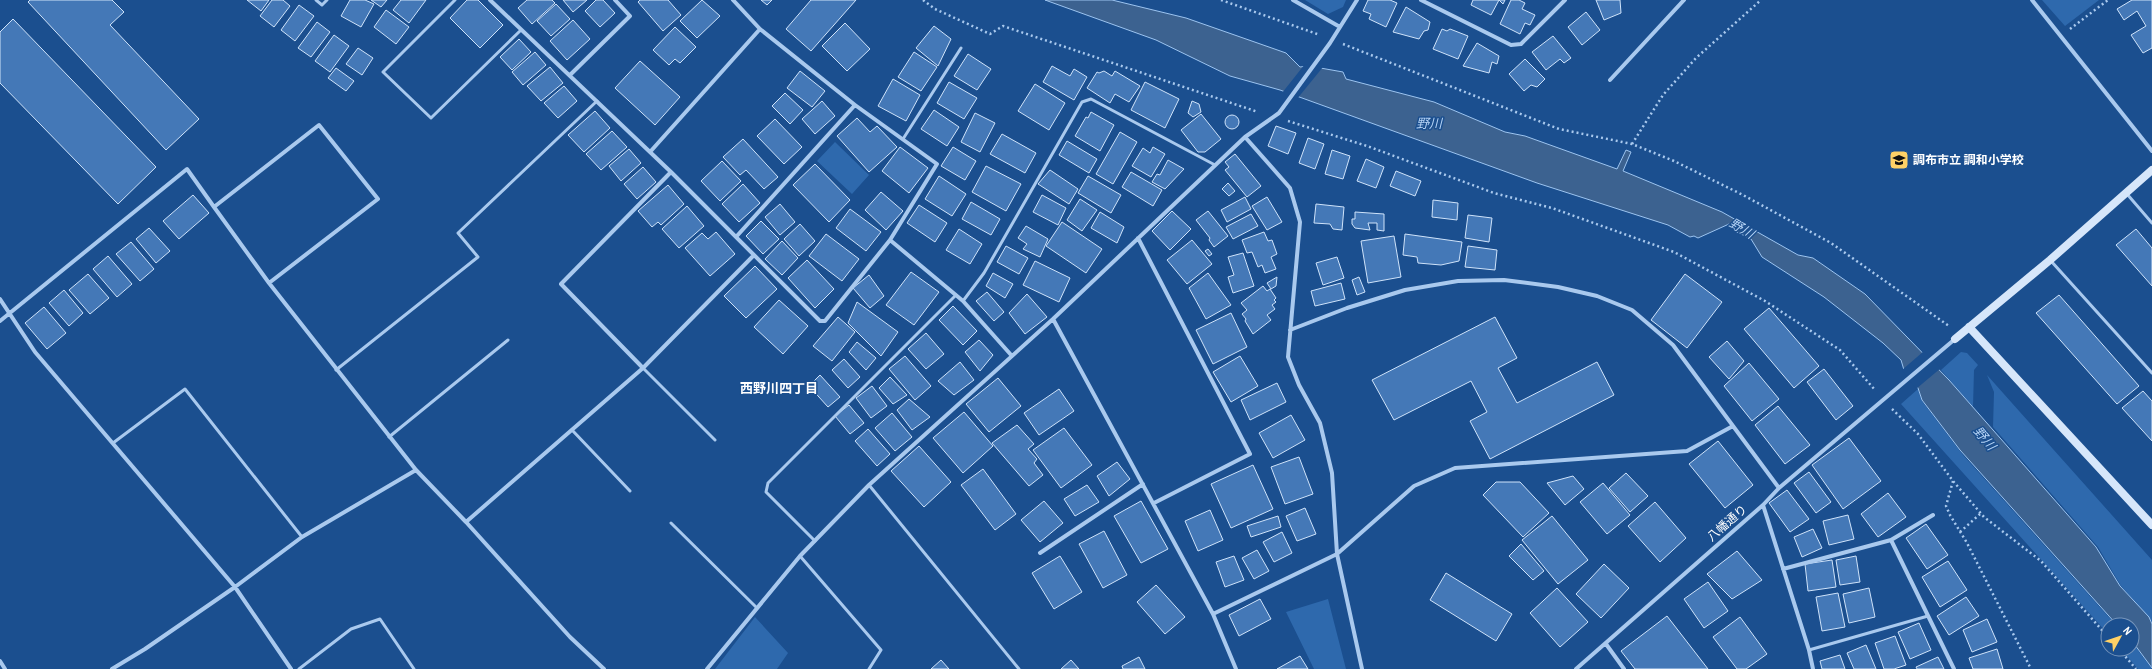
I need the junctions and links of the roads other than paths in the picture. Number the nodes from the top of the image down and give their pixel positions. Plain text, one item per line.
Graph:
1 (316, 0) edge
2 (327, 0) edge
3 (455, 0) edge
4 (490, 0) edge
5 (615, 0) edge
6 (733, 0) edge
7 (1293, 0) edge
8 (1357, 0) edge
9 (1420, 0) edge
10 (1565, 0) edge
11 (1684, 0) edge
12 (2032, 0) edge
13 (1340, 27) junction
14 (760, 29) junction
15 (521, 30) junction
16 (961, 48) dead end
17 (570, 75) junction
18 (1610, 80) dead end
19 (597, 101) junction
20 (855, 105) junction
21 (1245, 137) junction
22 (903, 139) junction
23 (2152, 151) edge
24 (650, 152) junction
25 (1215, 165) junction
26 (2152, 170) edge
27 (671, 172) junction
28 (2127, 194) junction
29 (214, 207) junction
30 (2152, 223) edge
31 (736, 237) junction
32 (1138, 238) junction
33 (890, 240) junction
34 (754, 255) junction
35 (2050, 260) junction
36 (269, 283) junction
37 (956, 294) junction
38 (0, 299) edge
39 (963, 301) junction
40 (10, 312) junction
41 (1052, 319) junction
42 (0, 321) edge
43 (1969, 327) junction
44 (1290, 330) junction
45 (1957, 336) joint
46 (508, 340) dead end
47 (1012, 356) junction
48 (643, 368) junction
49 (336, 370) junction
50 (2152, 372) edge
51 (1733, 426) junction
52 (572, 430) junction
53 (389, 437) junction
54 (714, 440) dead end
55 (113, 442) junction
56 (416, 470) junction
57 (1143, 484) junction
58 (869, 485) junction
59 (1779, 488) junction
60 (630, 492) dead end
61 (1154, 503) junction
62 (1764, 505) junction
63 (1933, 515) dead end
64 (466, 522) junction
65 (670, 523) dead end
66 (2152, 525) edge
67 (302, 537) junction
68 (1891, 540) junction
69 (815, 541) junction
70 (1040, 553) dead end
71 (1337, 554) junction
72 (800, 556) junction
73 (1784, 569) junction
74 (235, 587) junction
75 (757, 608) junction
76 (1213, 614) junction
77 (1928, 616) junction
78 (1606, 644) junction
79 (1809, 650) junction
80 (0, 661) edge
81 (5, 669) edge
82 (112, 669) edge
83 (291, 669) edge
84 (299, 669) edge
85 (414, 669) edge
86 (604, 669) edge
87 (707, 669) edge
88 (869, 669) edge
89 (1019, 669) edge
90 (1236, 669) edge
91 (1362, 669) edge
92 (1576, 669) edge
93 (1624, 669) edge
94 (1813, 669) edge
95 (1954, 669) edge

1 - 2 lane
3 - 15 lane
4 - 15 street
5 - 17 street
6 - 14 street
7 - 13 street
8 - 13 street
9 - 10 street
11 - 18 street
12 - 23 street
13 - 21 street
14 - 20 street
14 - 24 street
15 - 17 street
16 - 22 lane
17 - 19 street
19 - 24 street
19 - 49 lane
20 - 22 street
20 - 31 street
21 - 25 street
21 - 44 street
22 - 33 street
24 - 27 street
25 - 32 street
25 - 39 lane
26 - 28 street
27 - 31 street
27 - 48 street
28 - 30 lane
28 - 35 street
29 - 36 street
29 - 36 street
29 - 40 street
31 - 34 street
32 - 41 street
32 - 61 street
33 - 34 street
33 - 37 street
34 - 48 street
35 - 43 street
35 - 50 lane
36 - 49 street
37 - 39 street
37 - 69 lane
38 - 40 street
39 - 47 street
40 - 42 street
40 - 55 street
41 - 47 street
41 - 57 street
43 - 45 street
43 - 66 street
44 - 51 street
44 - 71 street
45 - 59 street, 八幡通り
46 - 53 lane
47 - 58 street
48 - 52 street
48 - 54 lane
49 - 53 street
51 - 59 street
51 - 71 street
52 - 60 lane
52 - 64 street
53 - 56 street
55 - 67 lane
55 - 74 street
56 - 64 street
56 - 67 street
57 - 61 street
57 - 70 street
58 - 69 street
58 - 89 lane
59 - 62 street, 八幡通り
61 - 76 street
62 - 73 street
62 - 78 street, 八幡通り
63 - 68 street
64 - 86 street
65 - 75 lane
67 - 74 street
68 - 73 street
68 - 77 street
69 - 72 street
71 - 76 street
71 - 91 street
72 - 75 street
72 - 88 lane
73 - 79 street
74 - 82 street
74 - 83 street
75 - 87 street
76 - 90 street
77 - 79 lane
77 - 95 street
78 - 92 street, 八幡通り
78 - 93 street
79 - 94 street
80 - 81 street
84 - 85 lane

